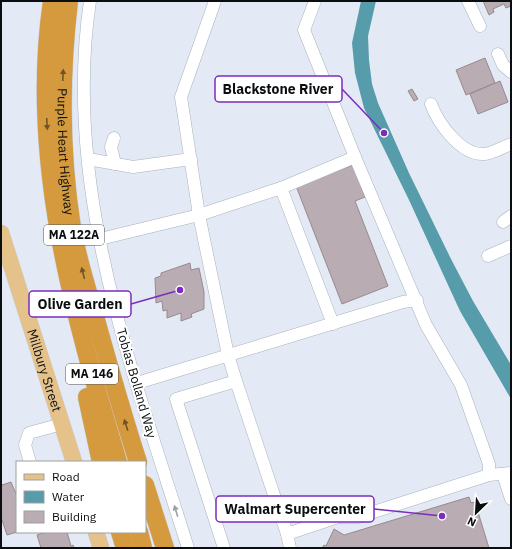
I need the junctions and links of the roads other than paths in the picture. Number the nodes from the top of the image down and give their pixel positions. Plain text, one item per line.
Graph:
1 (52, 1) edge
2 (69, 1) edge
3 (90, 1) edge
4 (215, 1) edge
5 (315, 1) edge
6 (468, 1) edge
7 (480, 26) dead end
8 (498, 54) dead end
9 (511, 72) edge
10 (431, 104) dead end
11 (114, 138) dead end
12 (511, 144) edge
13 (355, 157) junction
14 (191, 159) junction
15 (88, 160) junction
16 (115, 164) junction
17 (281, 188) junction
18 (200, 215) junction
19 (2, 236) edge
20 (100, 239) junction
21 (511, 246) edge
22 (488, 256) dead end
23 (68, 286) junction
24 (416, 300) junction
25 (333, 324) junction
26 (228, 355) junction
27 (236, 381) junction
28 (137, 383) junction
29 (62, 424) junction
30 (30, 461) edge
31 (74, 461) edge
32 (101, 461) edge
33 (118, 461) edge
34 (138, 461) edge
35 (507, 473) edge
36 (489, 475) junction
37 (146, 488) edge
38 (511, 499) edge
39 (96, 533) edge
40 (120, 533) edge
41 (139, 533) edge
42 (287, 534) junction
43 (101, 548) edge
44 (125, 548) edge
45 (144, 548) edge
46 (165, 548) edge
47 (188, 548) edge
48 (224, 548) edge
49 (290, 548) edge

1 -> 23 highway, Purple Heart Highway / MA 122A
34 -> 2 highway, Purple Heart Highway / MA 122A
3 - 15 street, Tobias Bolland Way
4 - 14 street
5 - 13 street
6 - 7 street
8 - 9 street
10 - 12 street
11 - 16 street
13 - 17 street
13 - 24 street
14 - 16 street
14 - 18 street
15 - 16 street
15 - 20 street, Tobias Bolland Way
17 - 18 street
17 - 25 street
18 - 20 street
18 - 26 street
19 - 29 main road, Millbury Street
20 - 28 street, Tobias Bolland Way
21 - 22 street
23 - 32 highway, MA 122A
23 - 33 highway, Purple Heart Highway / MA 146
24 - 25 street
24 - 36 street
25 - 26 street
26 - 27 street
26 - 28 street
27 - 42 street
27 - 48 street
47 -> 28 street, Tobias Bolland Way
29 - 30 street
29 - 31 main road, Millbury Street
35 - 36 street
35 - 38 street
36 - 42 street
37 - 46 highway
39 - 43 main road
40 - 44 highway
41 - 45 highway
42 - 49 street

